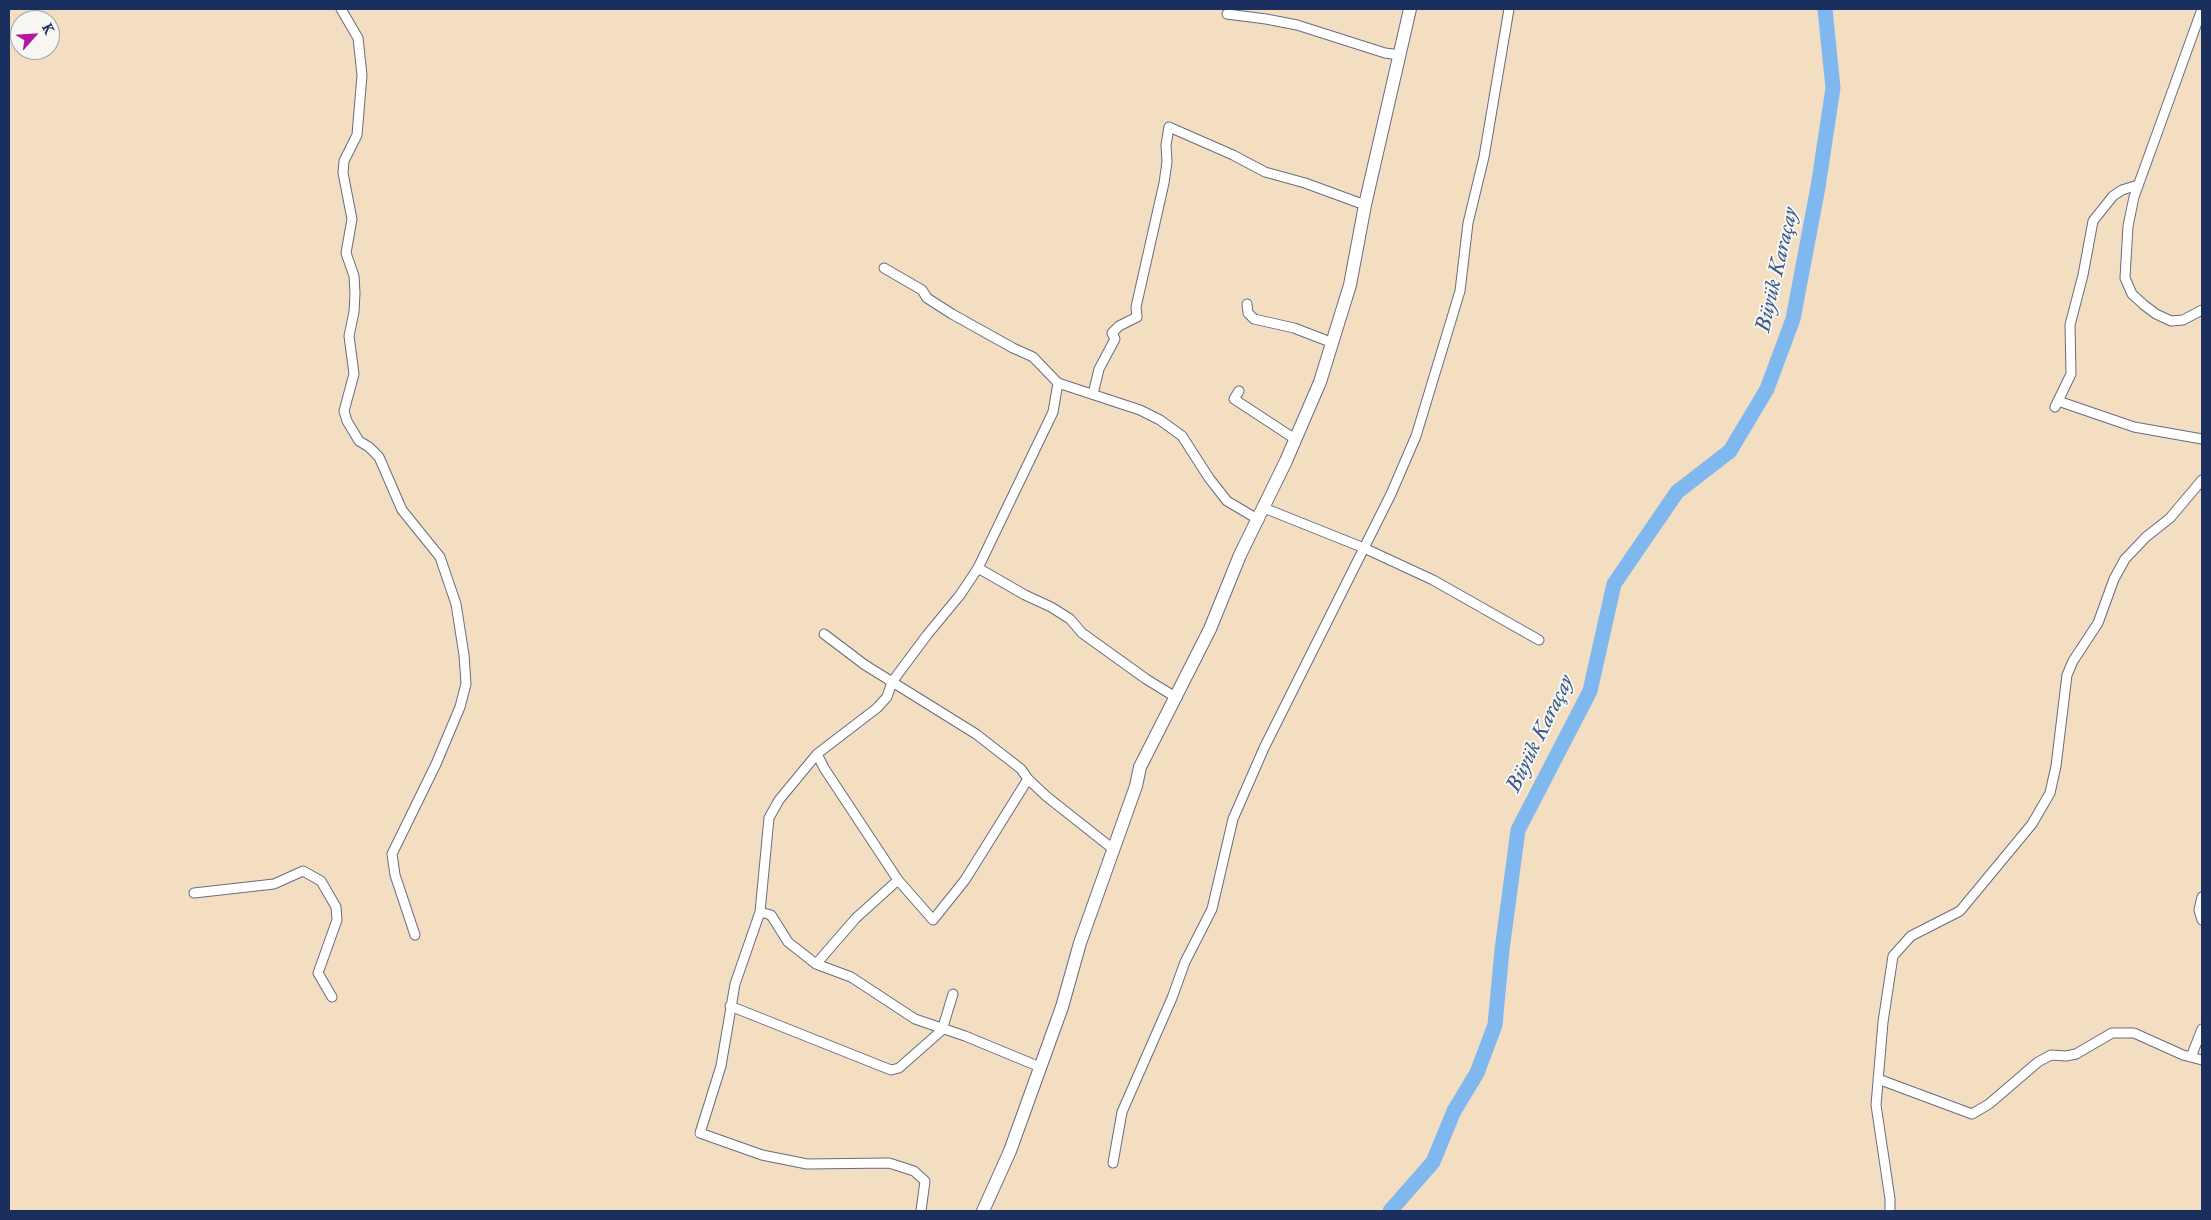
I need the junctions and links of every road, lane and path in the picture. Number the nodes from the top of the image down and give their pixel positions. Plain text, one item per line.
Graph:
1 (341, 9) edge
2 (1410, 9) edge
3 (1509, 9) edge
4 (2202, 9) edge
5 (1227, 14) dead end
6 (1400, 55) junction
7 (2138, 186) junction
8 (1365, 205) junction
9 (884, 268) dead end
10 (1247, 304) dead end
11 (2202, 310) edge
12 (1333, 343) junction
13 (1058, 383) junction
14 (1238, 391) dead end
15 (1094, 394) junction
16 (1295, 438) junction
17 (2202, 439) edge
18 (2202, 480) edge
19 (1261, 514) junction
20 (1364, 548) junction
21 (978, 568) junction
22 (824, 634) dead end
23 (1539, 640) dead end
24 (892, 682) junction
25 (1177, 698) junction
26 (817, 754) junction
27 (1028, 779) junction
28 (1113, 849) junction
29 (898, 880) junction
30 (194, 893) dead end
31 (2202, 898) edge
32 (760, 912) junction
33 (2202, 920) edge
34 (415, 936) dead end
35 (816, 964) junction
36 (953, 994) dead end
37 (332, 997) dead end
38 (730, 1006) junction
39 (2202, 1029) edge
40 (942, 1030) junction
41 (2191, 1057) junction
42 (2202, 1060) edge
43 (1040, 1067) junction
44 (1878, 1080) junction
45 (1113, 1163) dead end
46 (921, 1211) edge
47 (983, 1211) edge
48 (1890, 1211) edge

1 - 34 street
2 - 6 street
3 - 20 street
4 - 7 street
5 - 6 street
6 - 8 street
7 - 11 street
7 - 17 street
8 - 12 street
8 - 15 street
9 - 13 street
10 - 12 street
12 - 16 street
13 - 15 street
13 - 21 street
14 - 16 street
15 - 19 street
16 - 19 street
18 - 44 street
19 - 20 street
19 - 25 street
20 - 23 street
20 - 45 street
21 - 24 street
21 - 25 street
22 - 24 street
24 - 26 street
24 - 27 street
25 - 28 street
26 - 29 street
26 - 32 street
27 - 28 street
27 - 29 street
28 - 43 street
29 - 35 street
30 - 37 street
31 - 33 street
32 - 35 street
32 - 38 street
35 - 40 street
36 - 40 street
38 - 40 street
38 - 46 street
39 - 41 street
40 - 43 street
41 - 42 street
41 - 44 street
43 - 47 street
44 - 48 street

